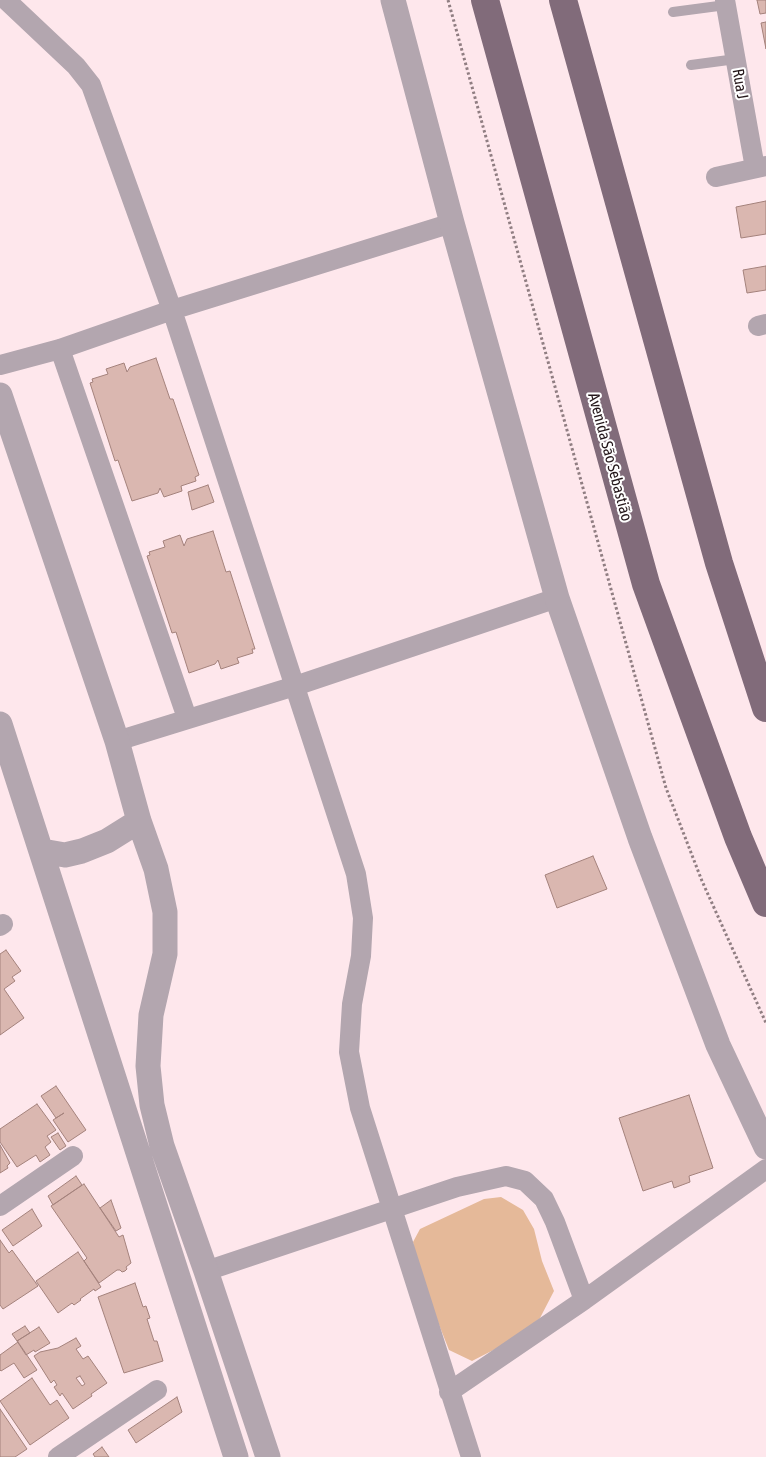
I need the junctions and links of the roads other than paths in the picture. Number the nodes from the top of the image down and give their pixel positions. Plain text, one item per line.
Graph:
1 (6, 0) edge
2 (393, 0) edge
3 (485, 0) edge
4 (563, 0) edge
5 (726, 2) edge
6 (673, 12) dead end
7 (736, 59) junction
8 (691, 65) dead end
9 (760, 167) edge
10 (716, 177) dead end
11 (452, 223) junction
12 (172, 310) junction
13 (60, 349) junction
14 (0, 365) edge
15 (0, 396) edge
16 (557, 598) junction
17 (295, 686) junction
18 (766, 708) edge
19 (187, 718) junction
20 (0, 724) edge
21 (117, 741) junction
22 (140, 821) junction
23 (42, 851) junction
24 (766, 903) edge
25 (766, 1147) edge
26 (72, 1156) dead end
27 (766, 1169) edge
28 (0, 1206) edge
29 (392, 1209) junction
30 (206, 1271) junction
31 (584, 1300) junction
32 (157, 1390) dead end
33 (449, 1392) junction
34 (58, 1457) edge
35 (236, 1457) edge
36 (268, 1457) edge
37 (471, 1457) edge

1 - 12 street
2 - 11 street
3 - 24 main road, Avenida São Sebastião
4 - 18 main road
5 - 6 lane
5 - 7 street, Rua J
7 - 8 lane
7 - 9 street, Rua J
9 - 10 street
11 - 12 street
11 - 16 street
12 - 13 street
12 - 17 street
13 - 14 street
13 - 19 street
15 - 21 street
16 - 17 street
16 - 25 street
17 - 19 street
17 - 29 street
19 - 21 street
20 - 23 street
21 - 22 street
22 - 23 street
22 - 30 street
23 - 35 street
26 - 28 street
27 - 31 street
29 - 30 street
29 - 31 street
29 - 33 street
30 - 36 street
31 - 33 street
32 - 34 street
33 - 37 street

